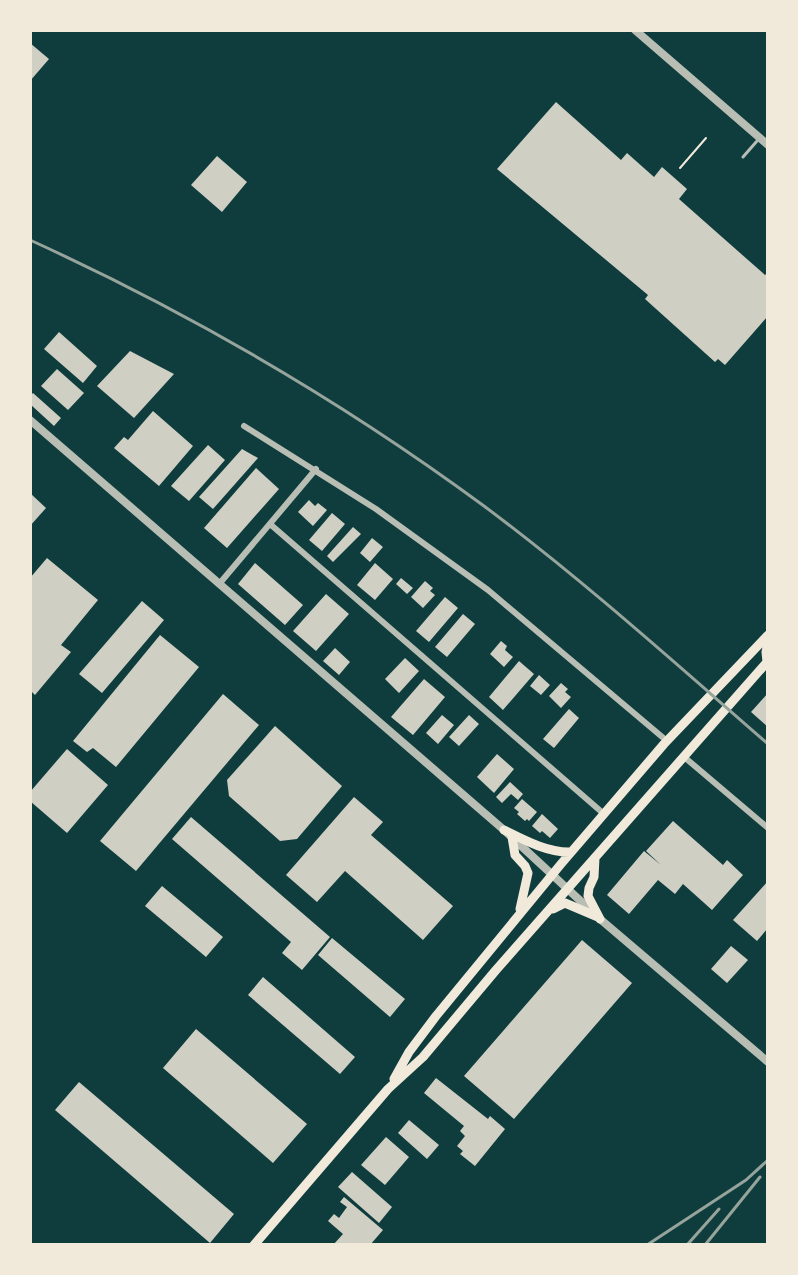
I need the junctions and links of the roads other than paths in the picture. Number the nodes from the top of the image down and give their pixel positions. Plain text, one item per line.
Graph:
1 (635, 30) edge
2 (760, 138) junction
3 (768, 145) edge
4 (743, 157) dead end
5 (30, 420) edge
6 (244, 426) dead end
7 (316, 469) junction
8 (270, 524) junction
9 (220, 583) junction
10 (768, 635) edge
11 (768, 643) edge
12 (768, 662) edge
13 (667, 741) junction
14 (683, 756) junction
15 (604, 814) junction
16 (768, 828) edge
17 (508, 834) junction
18 (571, 852) junction
19 (595, 858) junction
20 (552, 874) junction
21 (569, 889) junction
22 (518, 916) junction
23 (544, 916) junction
24 (600, 919) junction
25 (768, 1062) edge
26 (388, 1089) junction
27 (254, 1245) edge

1 - 2 street
2 - 3 street
2 - 4 lane
5 - 9 street
6 - 7 street
7 - 8 street
7 - 13 street
8 - 9 street
8 - 15 street
9 - 17 street
10 - 13 main road
11 - 12 main road
12 - 14 main road
13 - 15 main road
14 - 16 street
14 - 19 main road
15 - 18 main road
17 - 18 main road
17 - 20 street
17 - 22 main road
18 - 20 main road
19 - 21 main road
19 - 24 main road
20 - 21 street
20 - 22 main road
21 - 23 main road
21 - 24 street
22 - 26 main road
23 - 24 main road
23 - 26 main road
24 - 25 street
26 - 27 main road

